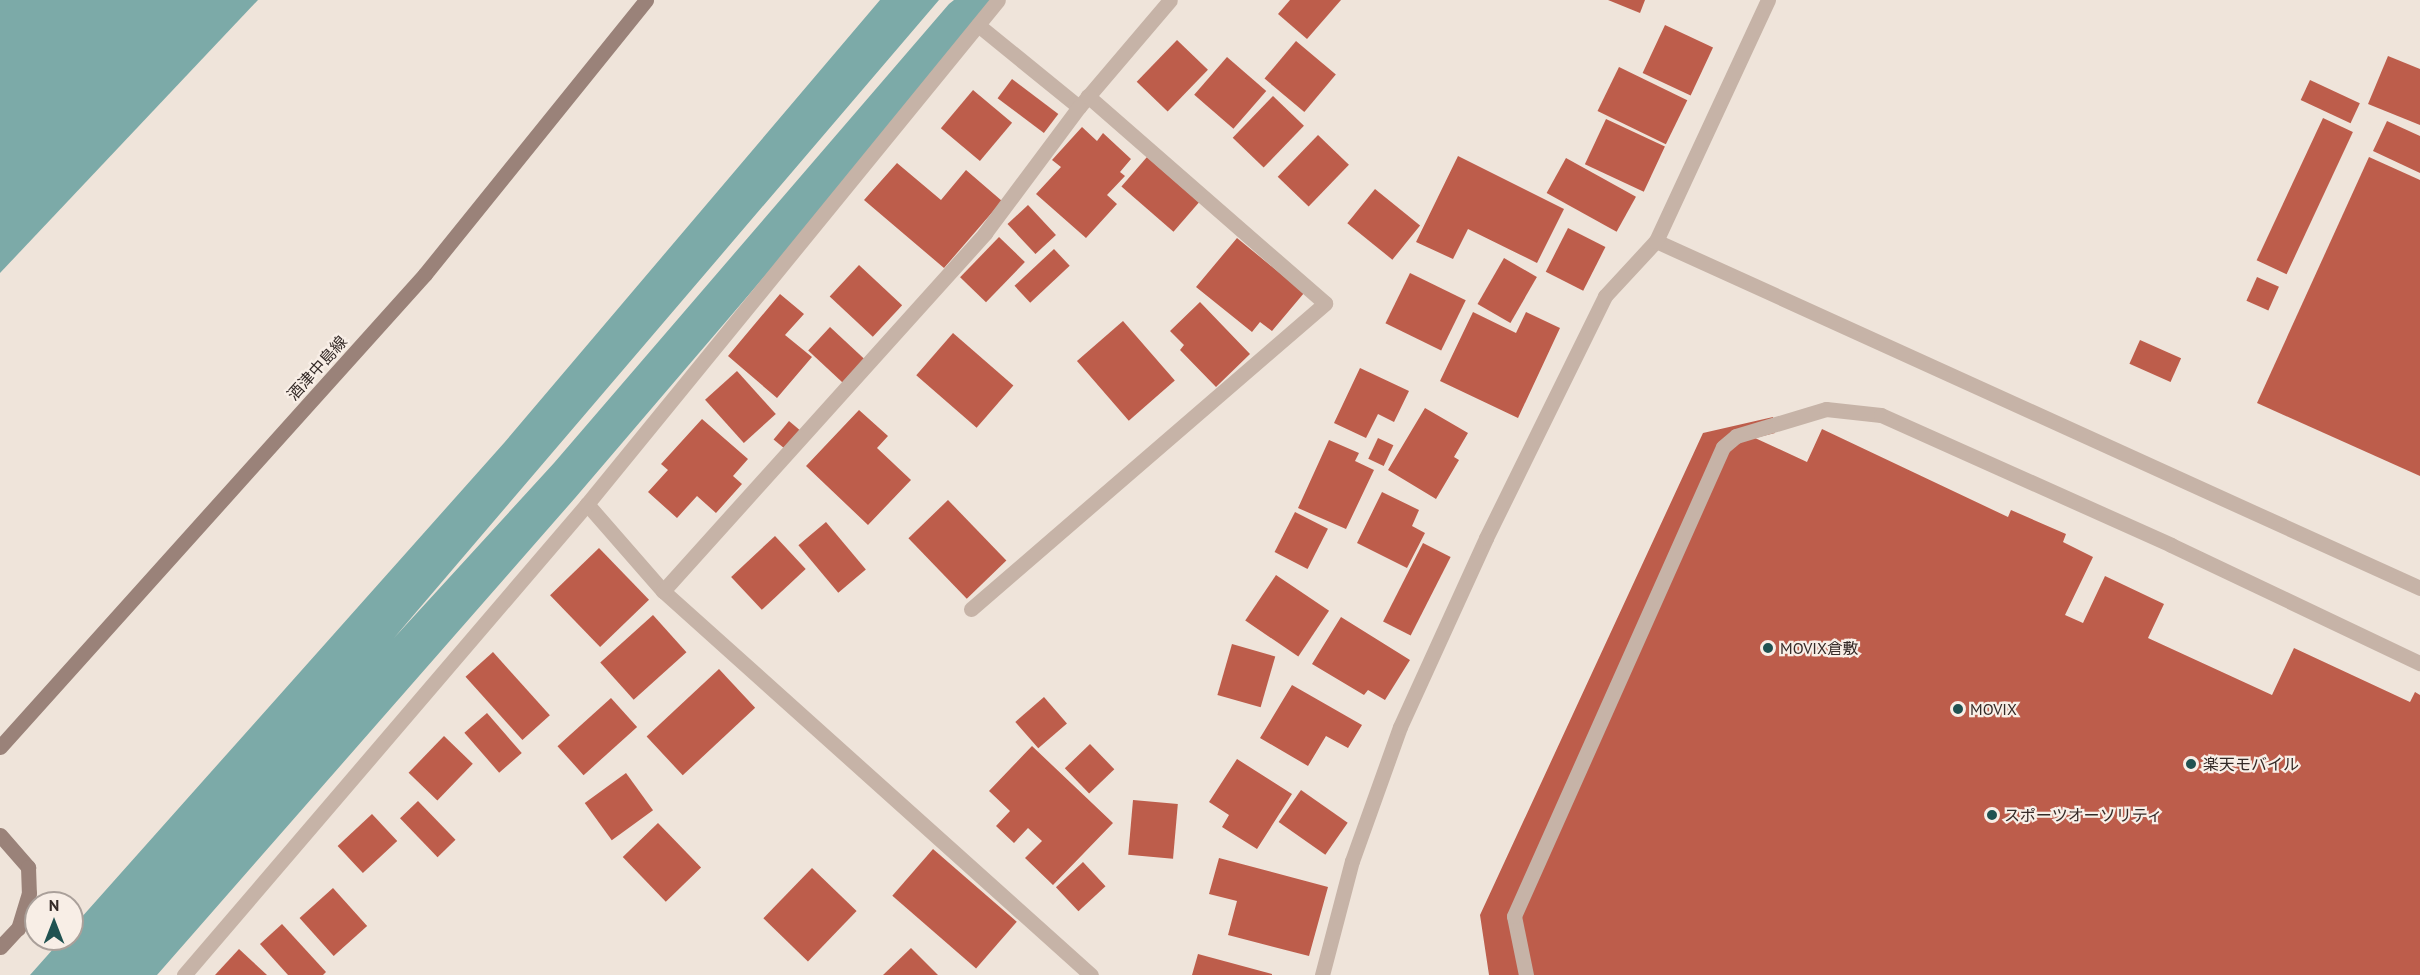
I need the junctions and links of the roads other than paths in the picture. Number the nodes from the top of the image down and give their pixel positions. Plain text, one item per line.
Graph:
1 (646, 0) edge
2 (998, 0) edge
3 (1170, 0) edge
4 (1768, 0) edge
5 (978, 25) junction
6 (1083, 101) junction
7 (1656, 241) junction
8 (587, 504) junction
9 (2420, 588) edge
10 (663, 591) junction
11 (971, 609) dead end
12 (2420, 663) edge
13 (0, 747) edge
14 (0, 835) edge
15 (0, 947) edge
16 (184, 975) edge
17 (1091, 975) edge
18 (1322, 975) edge
19 (1526, 975) edge

1 - 13 main road, 酒津中島線
2 - 5 street
3 - 6 street
4 - 7 street
5 - 6 street
5 - 8 street
6 - 10 street
6 - 11 street
7 - 9 street
7 - 18 street
8 - 10 street
8 - 16 street
10 - 17 street
12 - 19 street
14 - 15 main road

